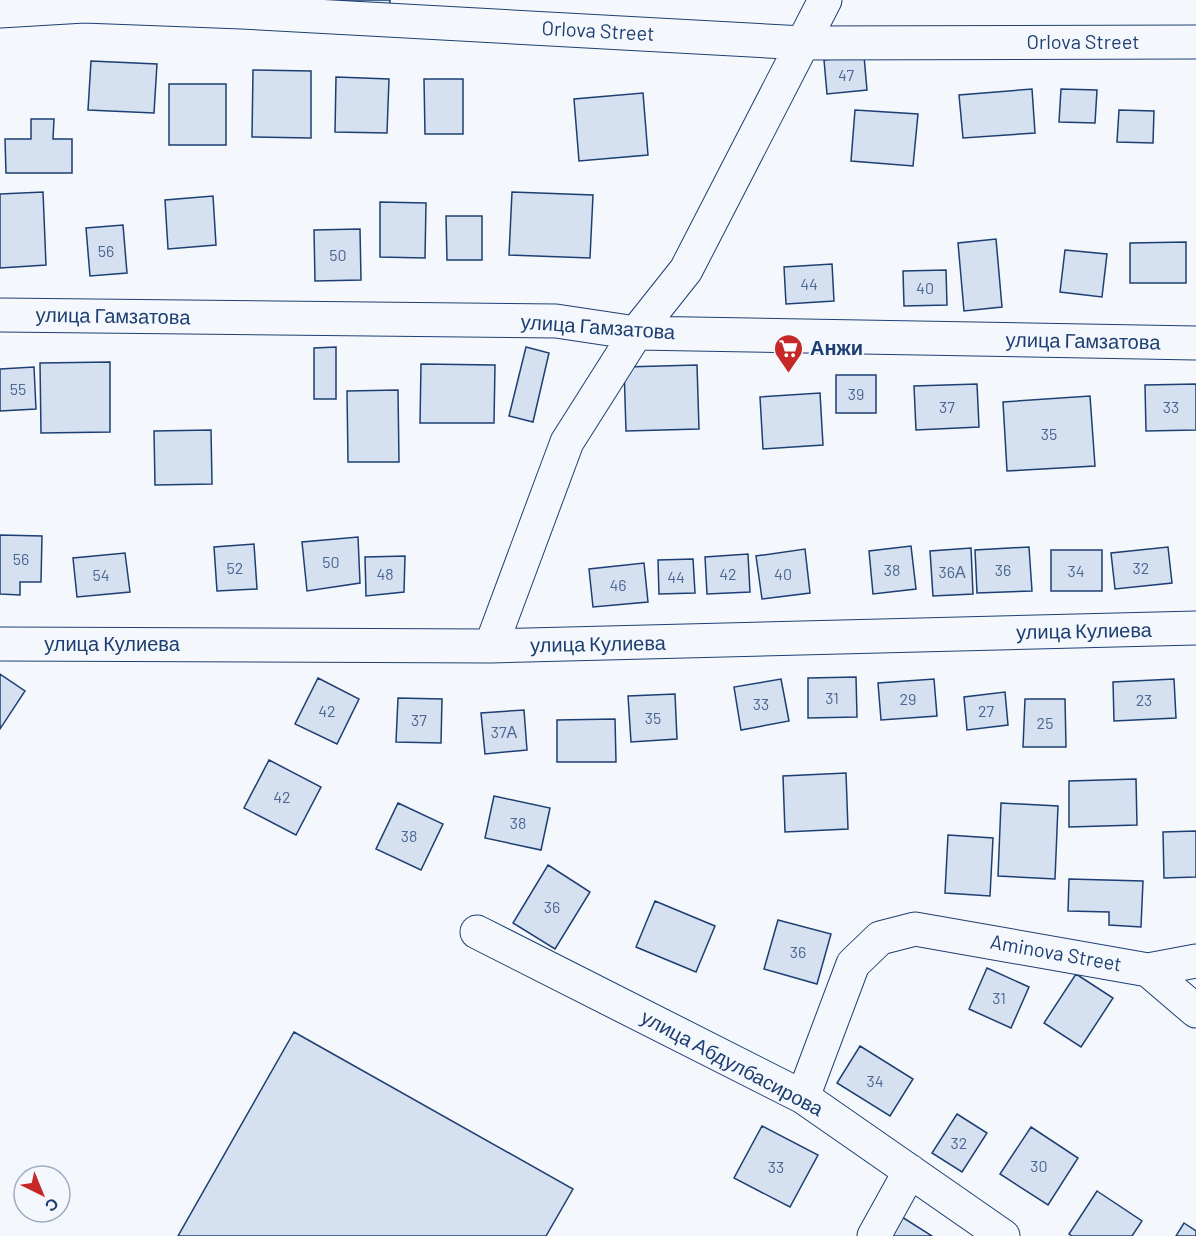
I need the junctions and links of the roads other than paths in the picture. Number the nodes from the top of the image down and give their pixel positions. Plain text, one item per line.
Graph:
1 (825, 0) edge
2 (0, 11) edge
3 (1196, 42) edge
4 (803, 43) junction
5 (0, 315) edge
6 (636, 333) junction
7 (1196, 343) edge
8 (1196, 628) edge
9 (0, 644) edge
10 (491, 646) junction
11 (477, 932) dead end
12 (1196, 961) edge
13 (1148, 969) junction
14 (1196, 1011) edge
15 (803, 1097) junction
16 (910, 1171) junction
17 (874, 1236) edge
18 (1003, 1236) edge

1 - 4 street
2 - 4 street, Orlova Street
3 - 4 street, Orlova Street
4 - 6 street
5 - 6 street, улица Гамзатова
6 - 7 street, улица Гамзатова
6 - 10 street
8 - 10 street, улица Кулиева
9 - 10 street, улица Кулиева
11 - 15 street, улица Абдулбасирова
12 - 13 street, Aminova Street
13 - 14 street
13 - 15 street, Aminova Street
15 - 16 street, улица Абдулбасирова
16 - 17 street
16 - 18 street, улица Абдулбасирова

